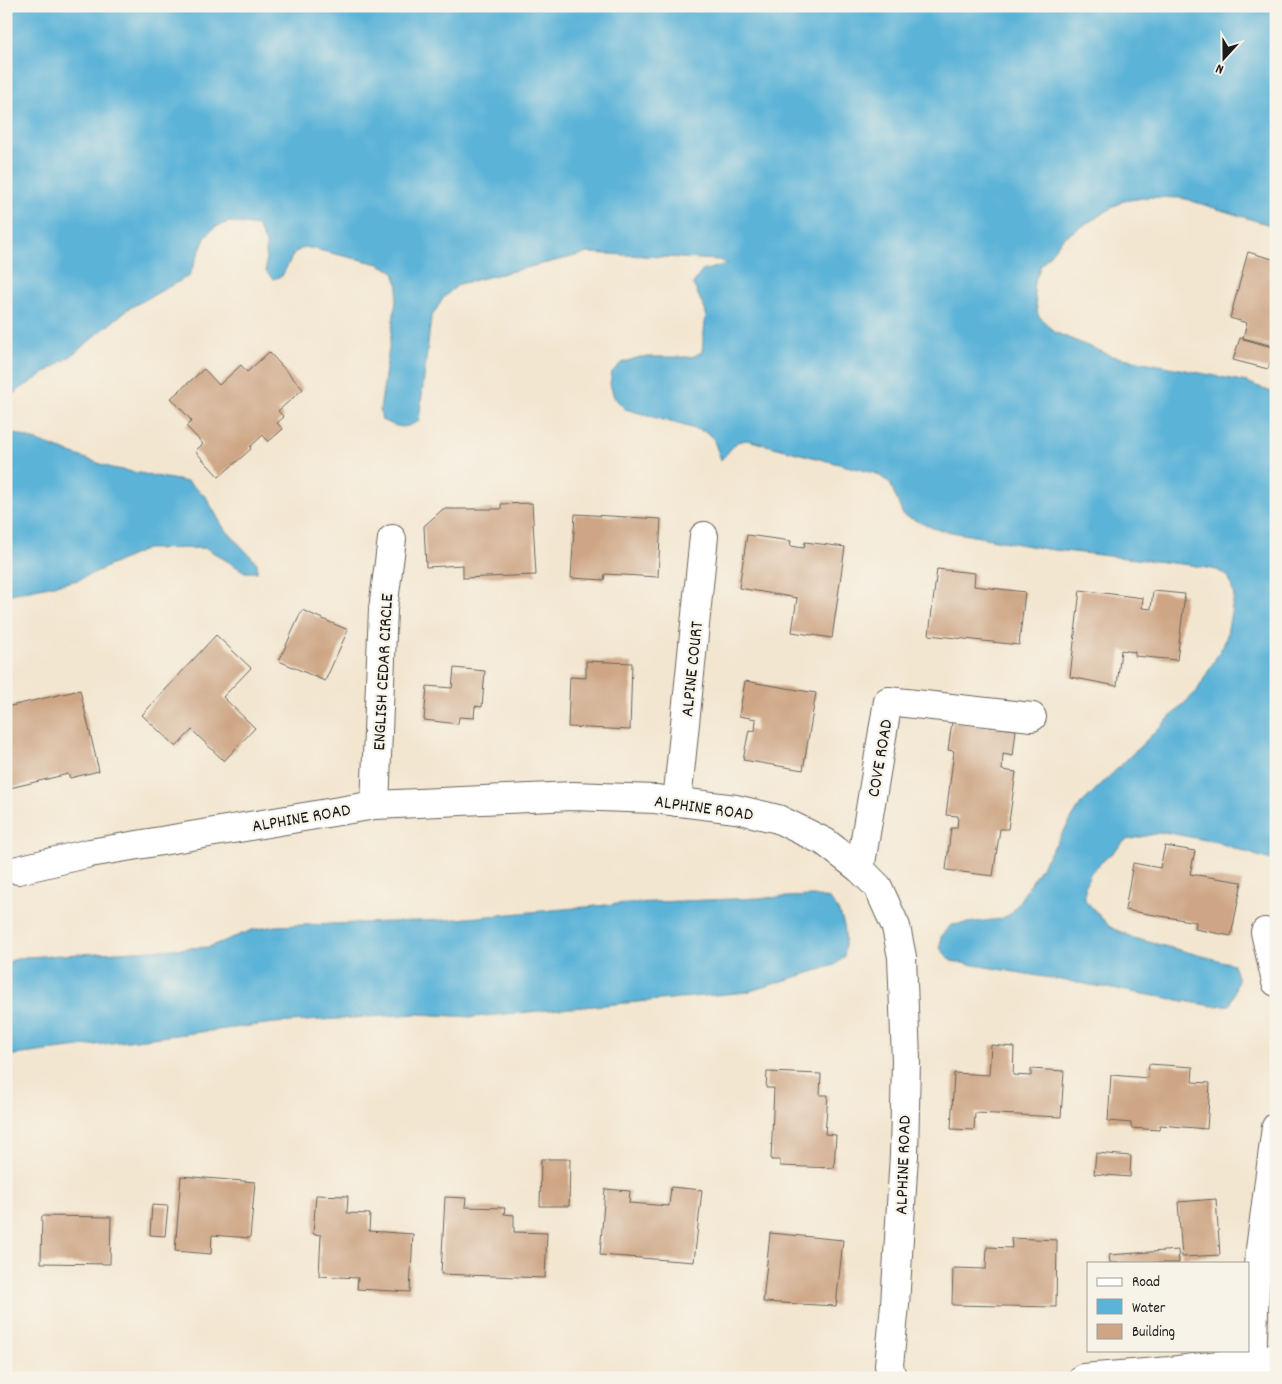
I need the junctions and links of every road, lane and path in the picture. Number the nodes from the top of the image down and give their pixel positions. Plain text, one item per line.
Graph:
1 (704, 536) dead end
2 (392, 539) dead end
3 (1032, 717) dead end
4 (677, 802) junction
5 (375, 805) junction
6 (860, 869) junction
7 (18, 870) dead end
8 (1266, 932) dead end
9 (1276, 982) edge
10 (1276, 1127) edge
11 (1264, 1360) edge
12 (892, 1378) edge
13 (1083, 1378) edge

1 - 4 street, ALPINE COURT
2 - 5 street, ENGLISH CEDAR CIRCLE
3 - 6 street, COVE ROAD
4 - 5 street, ALPHINE ROAD
4 - 6 street, ALPHINE ROAD
5 - 7 street, ALPHINE ROAD
6 - 12 street, ALPHINE ROAD
8 - 9 street
10 - 11 street
11 - 13 street

